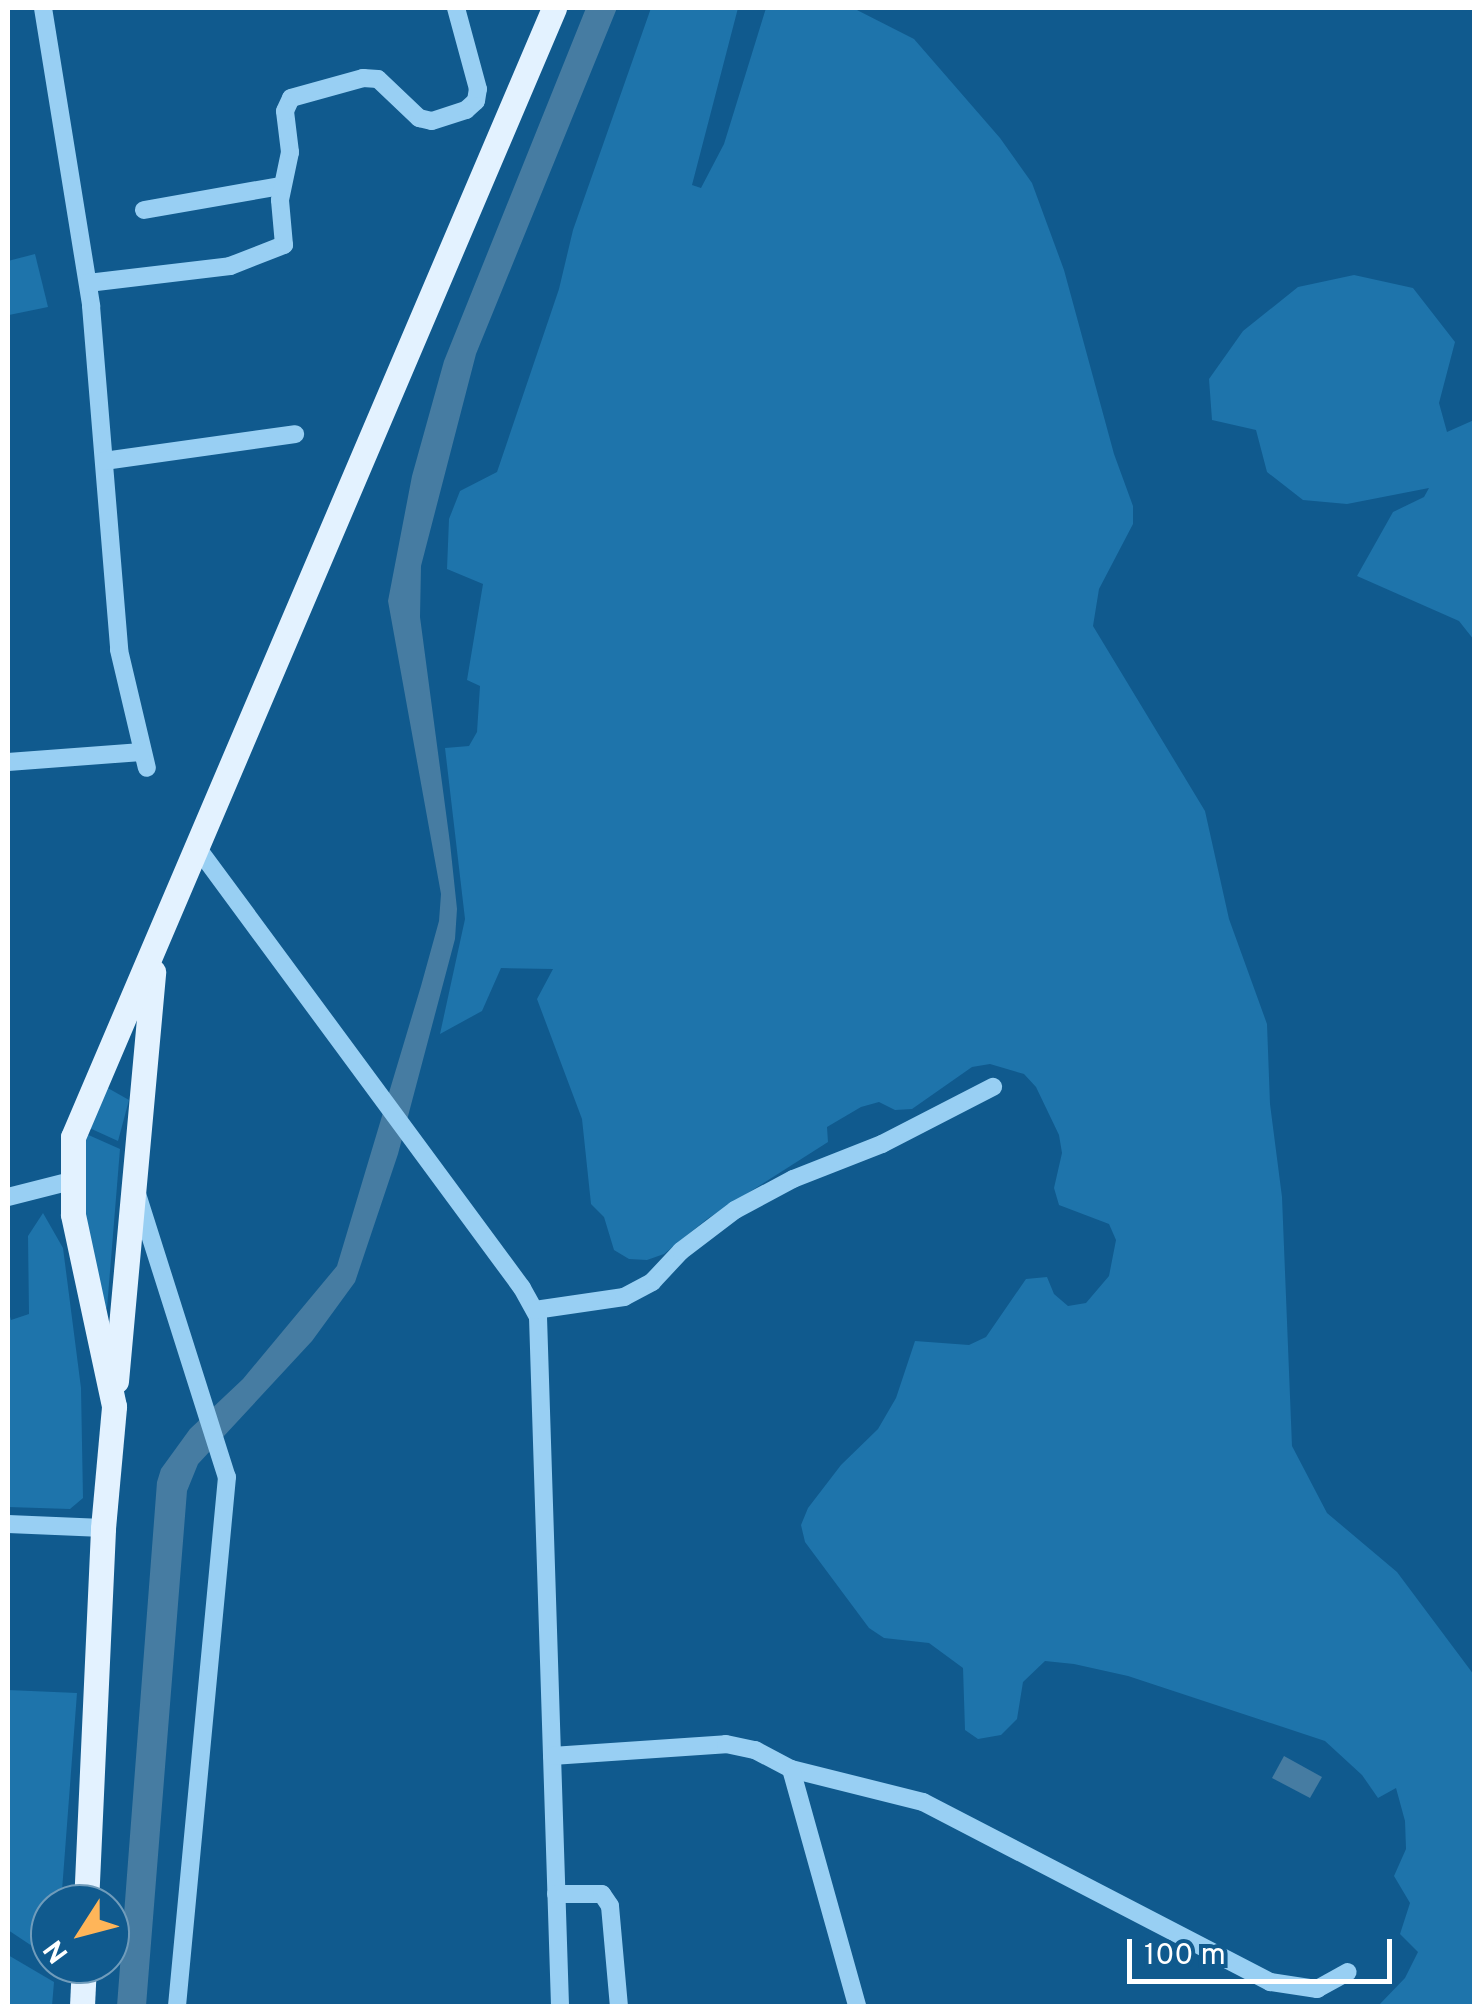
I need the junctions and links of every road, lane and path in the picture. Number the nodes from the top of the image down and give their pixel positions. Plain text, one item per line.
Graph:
1 (43, 8) edge
2 (456, 8) edge
3 (554, 8) edge
4 (280, 186) junction
5 (144, 210) dead end
6 (88, 283) junction
7 (295, 434) dead end
8 (104, 461) junction
9 (8, 762) edge
10 (199, 850) junction
11 (155, 950) junction
12 (994, 1086) dead end
13 (71, 1181) junction
14 (134, 1184) junction
15 (8, 1197) edge
16 (535, 1310) junction
17 (114, 1406) junction
18 (8, 1524) edge
19 (103, 1528) junction
20 (552, 1756) junction
21 (791, 1769) junction
22 (87, 1884) edge
23 (556, 1894) junction
24 (1348, 1972) dead end
25 (177, 2006) edge
26 (560, 2006) edge
27 (618, 2006) edge
28 (856, 2006) edge

1 - 6 street
2 - 4 street
3 - 10 main road
4 - 5 street
4 - 6 street
6 - 8 street
7 - 8 street
8 - 9 street
10 - 11 main road
10 - 16 street
11 - 13 main road
11 - 14 main road
12 - 16 street
13 - 15 street
13 - 17 main road
14 - 17 main road
14 - 25 street
16 - 20 street
17 - 19 main road
18 - 19 street
19 - 22 main road
20 - 21 street
20 - 23 street
21 - 24 street
21 - 28 street
23 - 26 street
23 - 27 street

